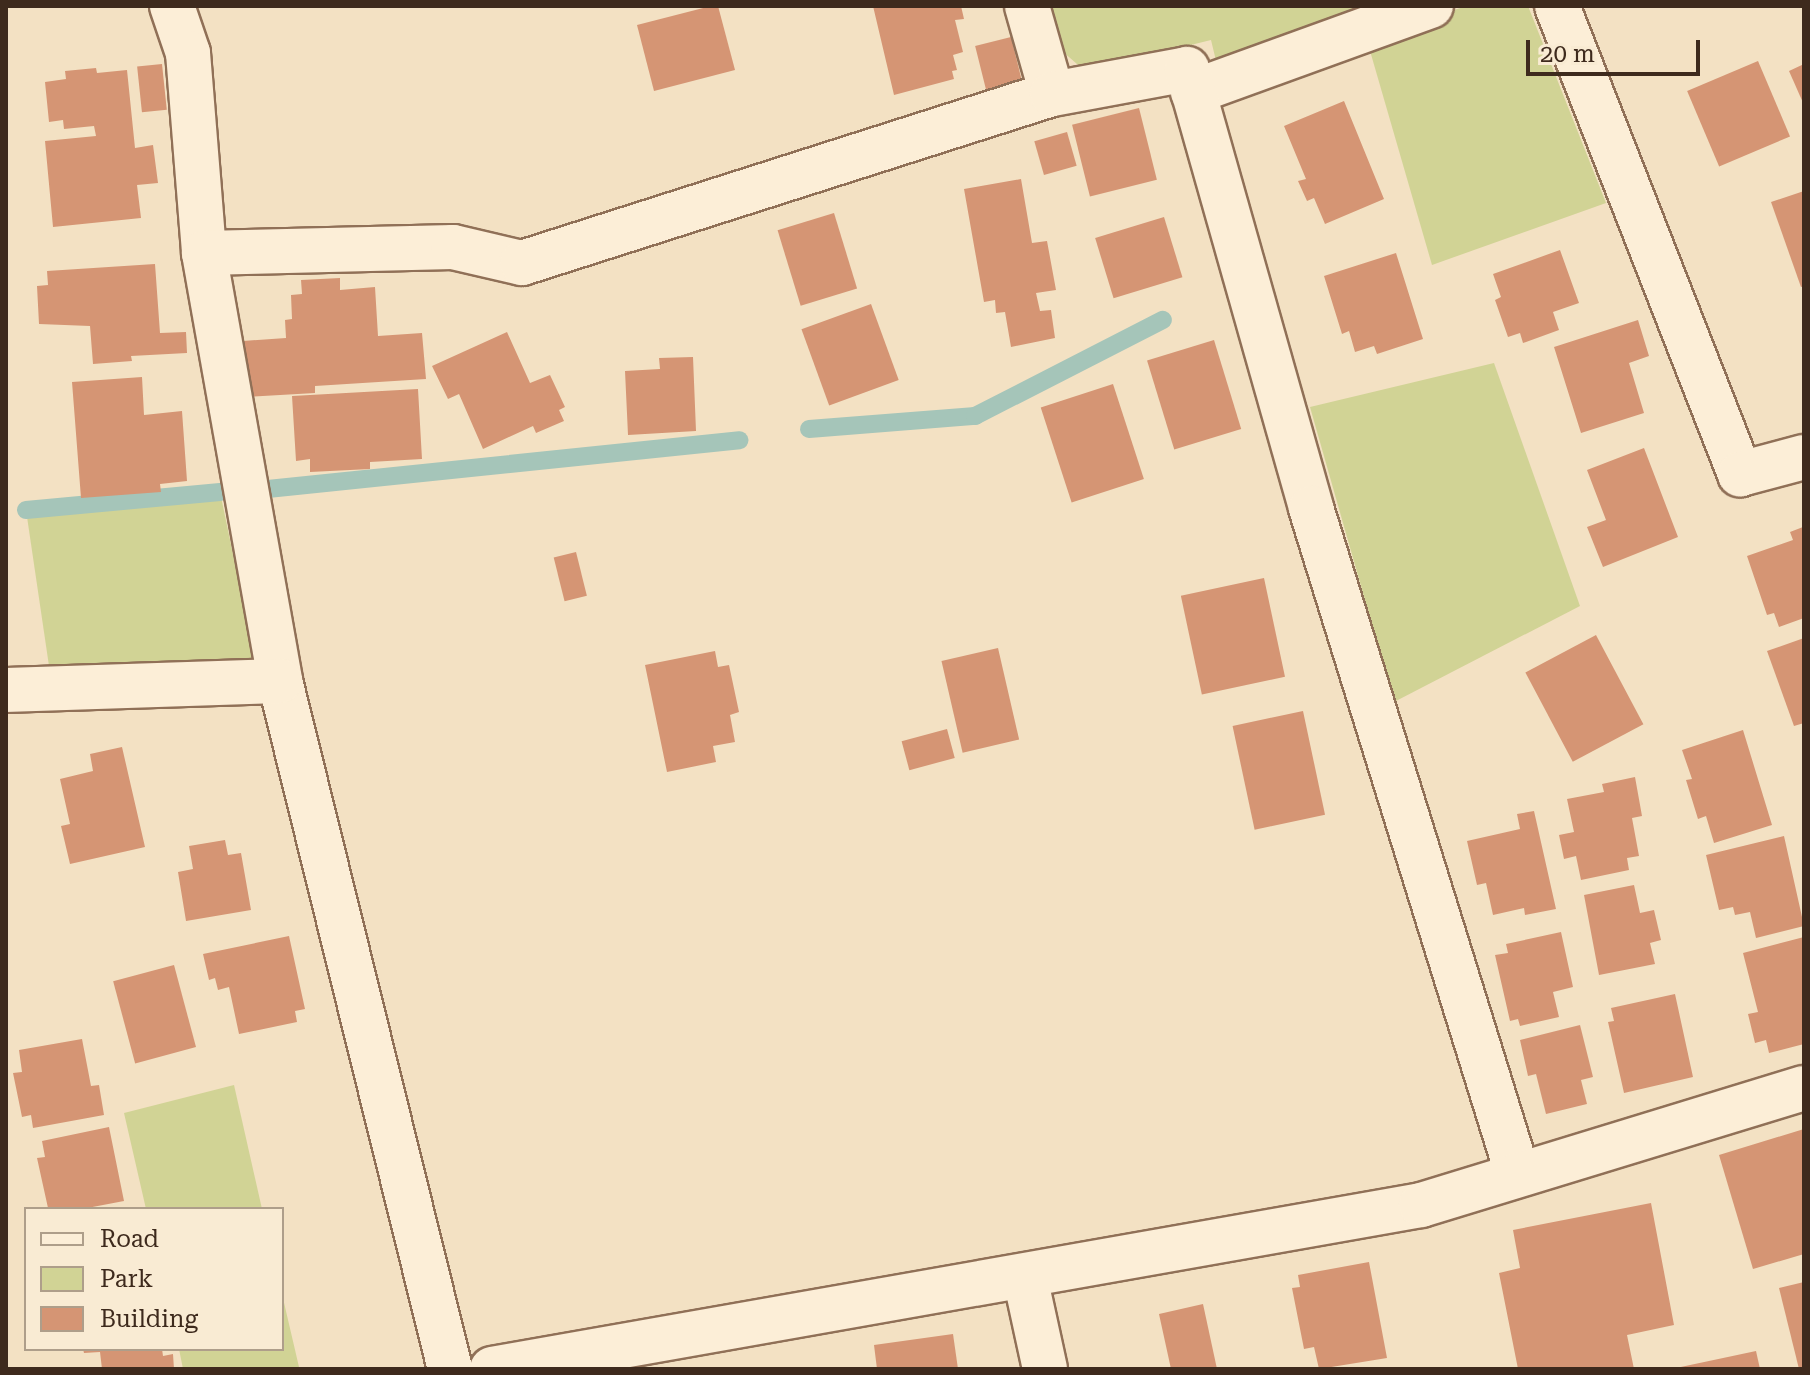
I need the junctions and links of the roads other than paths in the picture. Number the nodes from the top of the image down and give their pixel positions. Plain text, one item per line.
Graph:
1 (172, 6) edge
2 (1027, 6) edge
3 (1431, 6) edge
4 (1557, 6) edge
5 (1193, 92) junction
6 (1052, 94) junction
7 (204, 253) junction
8 (1804, 457) edge
9 (280, 681) junction
10 (6, 690) edge
11 (1804, 1088) edge
12 (1518, 1175) junction
13 (1025, 1277) junction
14 (450, 1369) edge
15 (492, 1369) edge
16 (1045, 1369) edge

1 - 7 street
2 - 6 street
3 - 5 street
4 - 8 street
5 - 6 street
5 - 12 street
6 - 7 street
7 - 9 street
9 - 10 street
9 - 14 street
11 - 12 street
12 - 13 street
13 - 15 street
13 - 16 street

